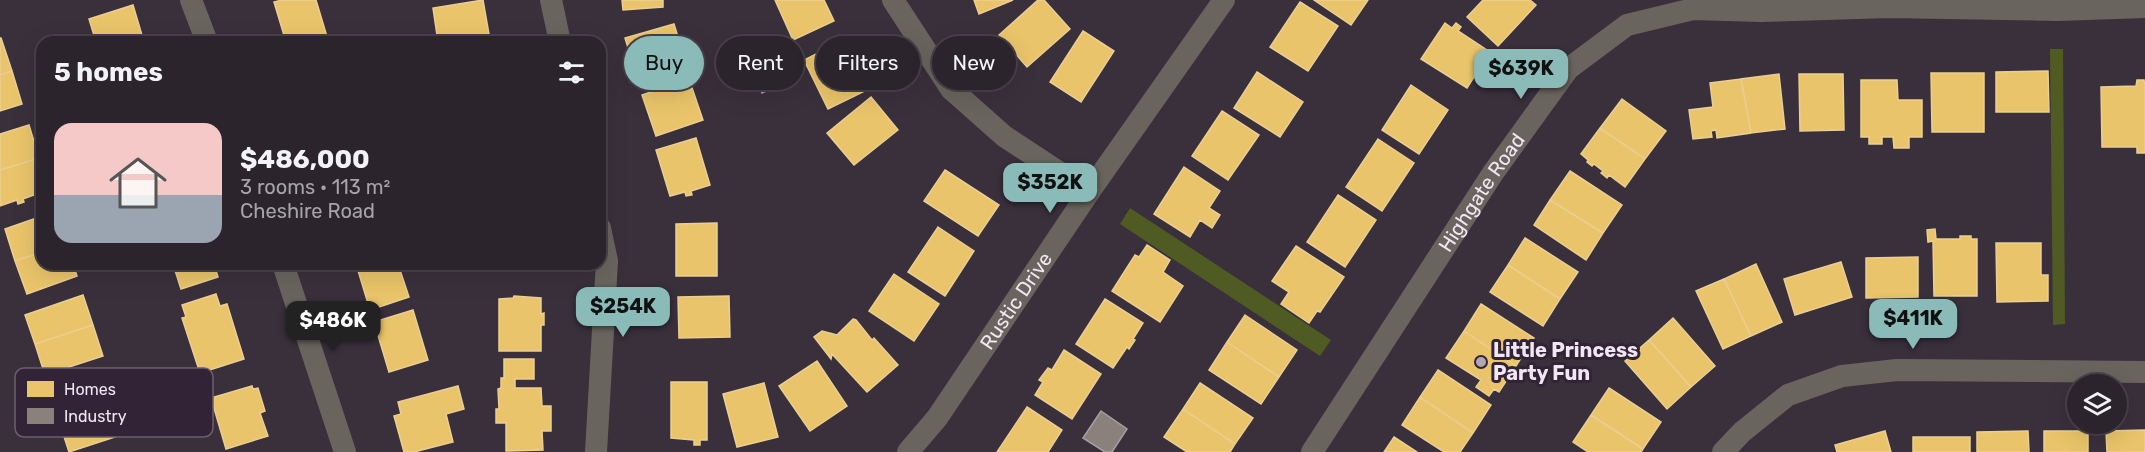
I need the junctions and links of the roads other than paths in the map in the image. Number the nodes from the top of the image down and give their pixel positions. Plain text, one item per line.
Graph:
1 (191, 0) edge
2 (551, 0) edge
3 (893, 0) edge
4 (1224, 0) edge
5 (1889, 4) edge
6 (2145, 7) edge
7 (205, 36) edge
8 (559, 36) edge
9 (1089, 192) junction
10 (606, 256) edge
11 (285, 270) edge
12 (2145, 372) edge
13 (345, 452) edge
14 (596, 452) edge
15 (908, 452) edge
16 (1312, 452) edge
17 (1723, 452) edge

1 - 7 street
2 - 8 street
3 - 9 street
4 - 9 street, Rustic Drive
5 - 6 street, Highgate Road
5 - 16 street, Highgate Road
9 - 15 street, Rustic Drive
10 - 14 street
11 - 13 street
12 - 17 street

